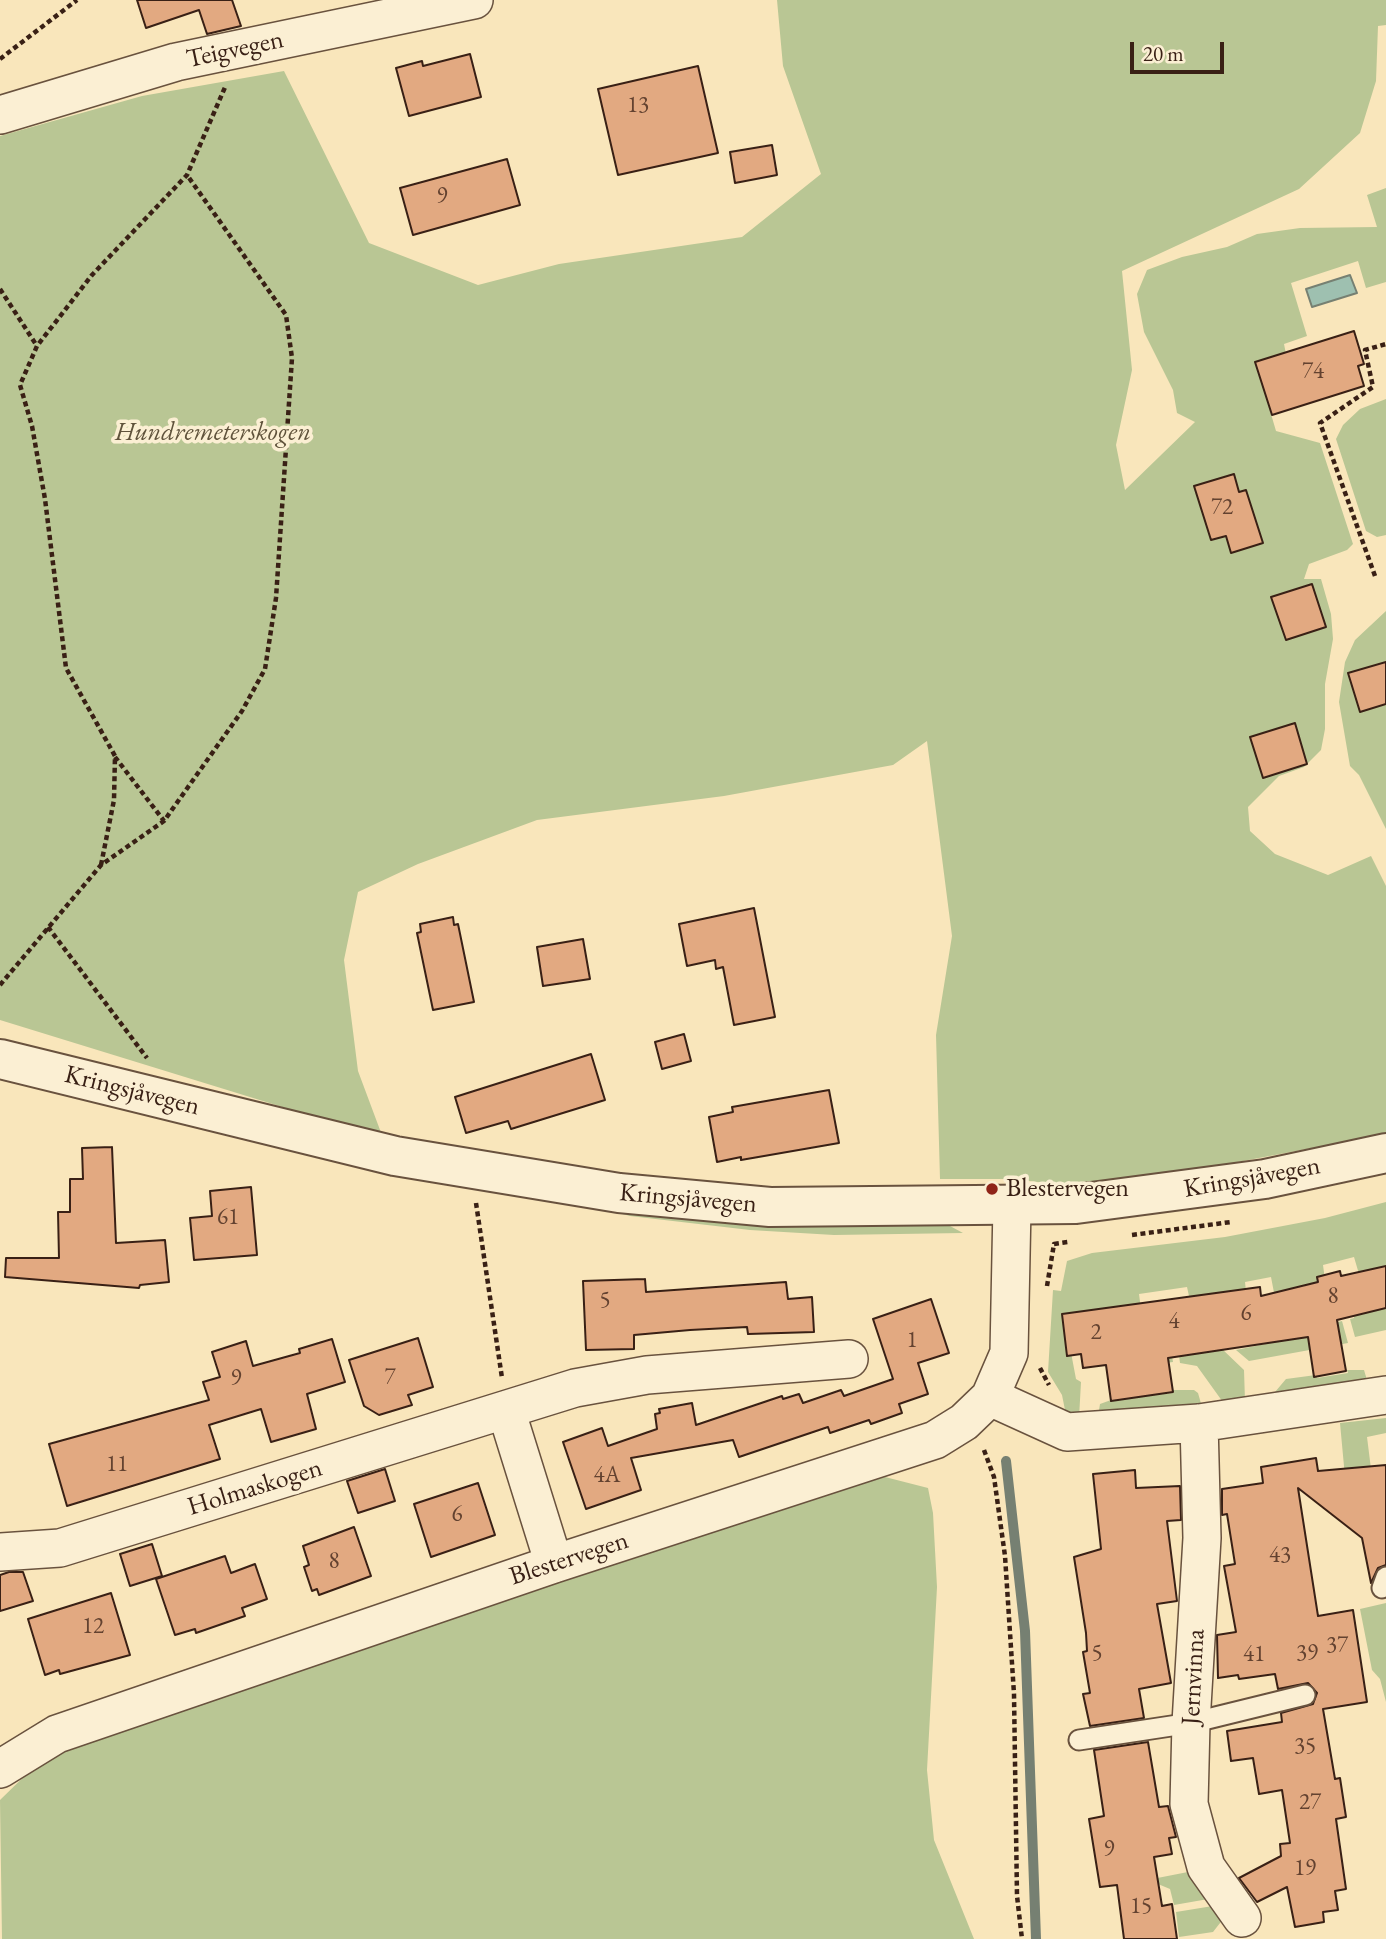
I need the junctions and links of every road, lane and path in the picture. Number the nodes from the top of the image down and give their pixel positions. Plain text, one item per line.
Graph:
1 (77, 0) edge
2 (474, 0) edge
3 (239, 49) junction
4 (0, 59) edge
5 (0, 115) edge
6 (187, 175) junction
7 (0, 289) edge
8 (1386, 344) edge
9 (37, 346) junction
10 (1375, 576) dead end
11 (115, 756) junction
12 (164, 821) junction
13 (101, 866) junction
14 (48, 928) junction
15 (0, 985) edge
16 (0, 1059) edge
17 (155, 1097) junction
18 (1386, 1153) edge
19 (474, 1192) dead end
20 (1012, 1206) junction
21 (1054, 1244) dead end
22 (1047, 1290) dead end
23 (1041, 1358) dead end
24 (849, 1359) dead end
25 (1051, 1388) dead end
26 (1386, 1395) edge
27 (989, 1397) junction
28 (506, 1410) junction
29 (964, 1422) junction
30 (1199, 1423) junction
31 (0, 1552) edge
32 (554, 1564) junction
33 (1305, 1695) dead end
34 (1191, 1723) junction
35 (1079, 1740) dead end
36 (0, 1769) edge
37 (1242, 1918) dead end
38 (1022, 1939) edge

1 - 4 path
2 - 3 street, Teigvegen
3 - 5 street, Teigvegen
3 - 6 path
6 - 9 path
6 - 12 path
7 - 9 path
8 - 10 path
9 - 11 path
11 - 12 path
11 - 13 path
12 - 13 path
13 - 14 path
14 - 15 path
14 - 17 path
16 - 17 street, Kringsjåvegen
17 - 20 street, Kringsjåvegen
18 - 20 street, Kringsjåvegen
19 - 28 path
20 - 27 street, Blestervegen
21 - 22 path
23 - 25 path
24 - 28 street, Holmaskogen
26 - 30 street
27 - 29 street, Blestervegen
27 - 30 street
28 - 31 street, Holmaskogen
28 - 32 street
29 - 32 street, Blestervegen
29 - 38 path
30 - 34 street, Jernvinna
32 - 36 street, Blestervegen
33 - 34 lane
34 - 35 lane
34 - 37 street, Jernvinna

